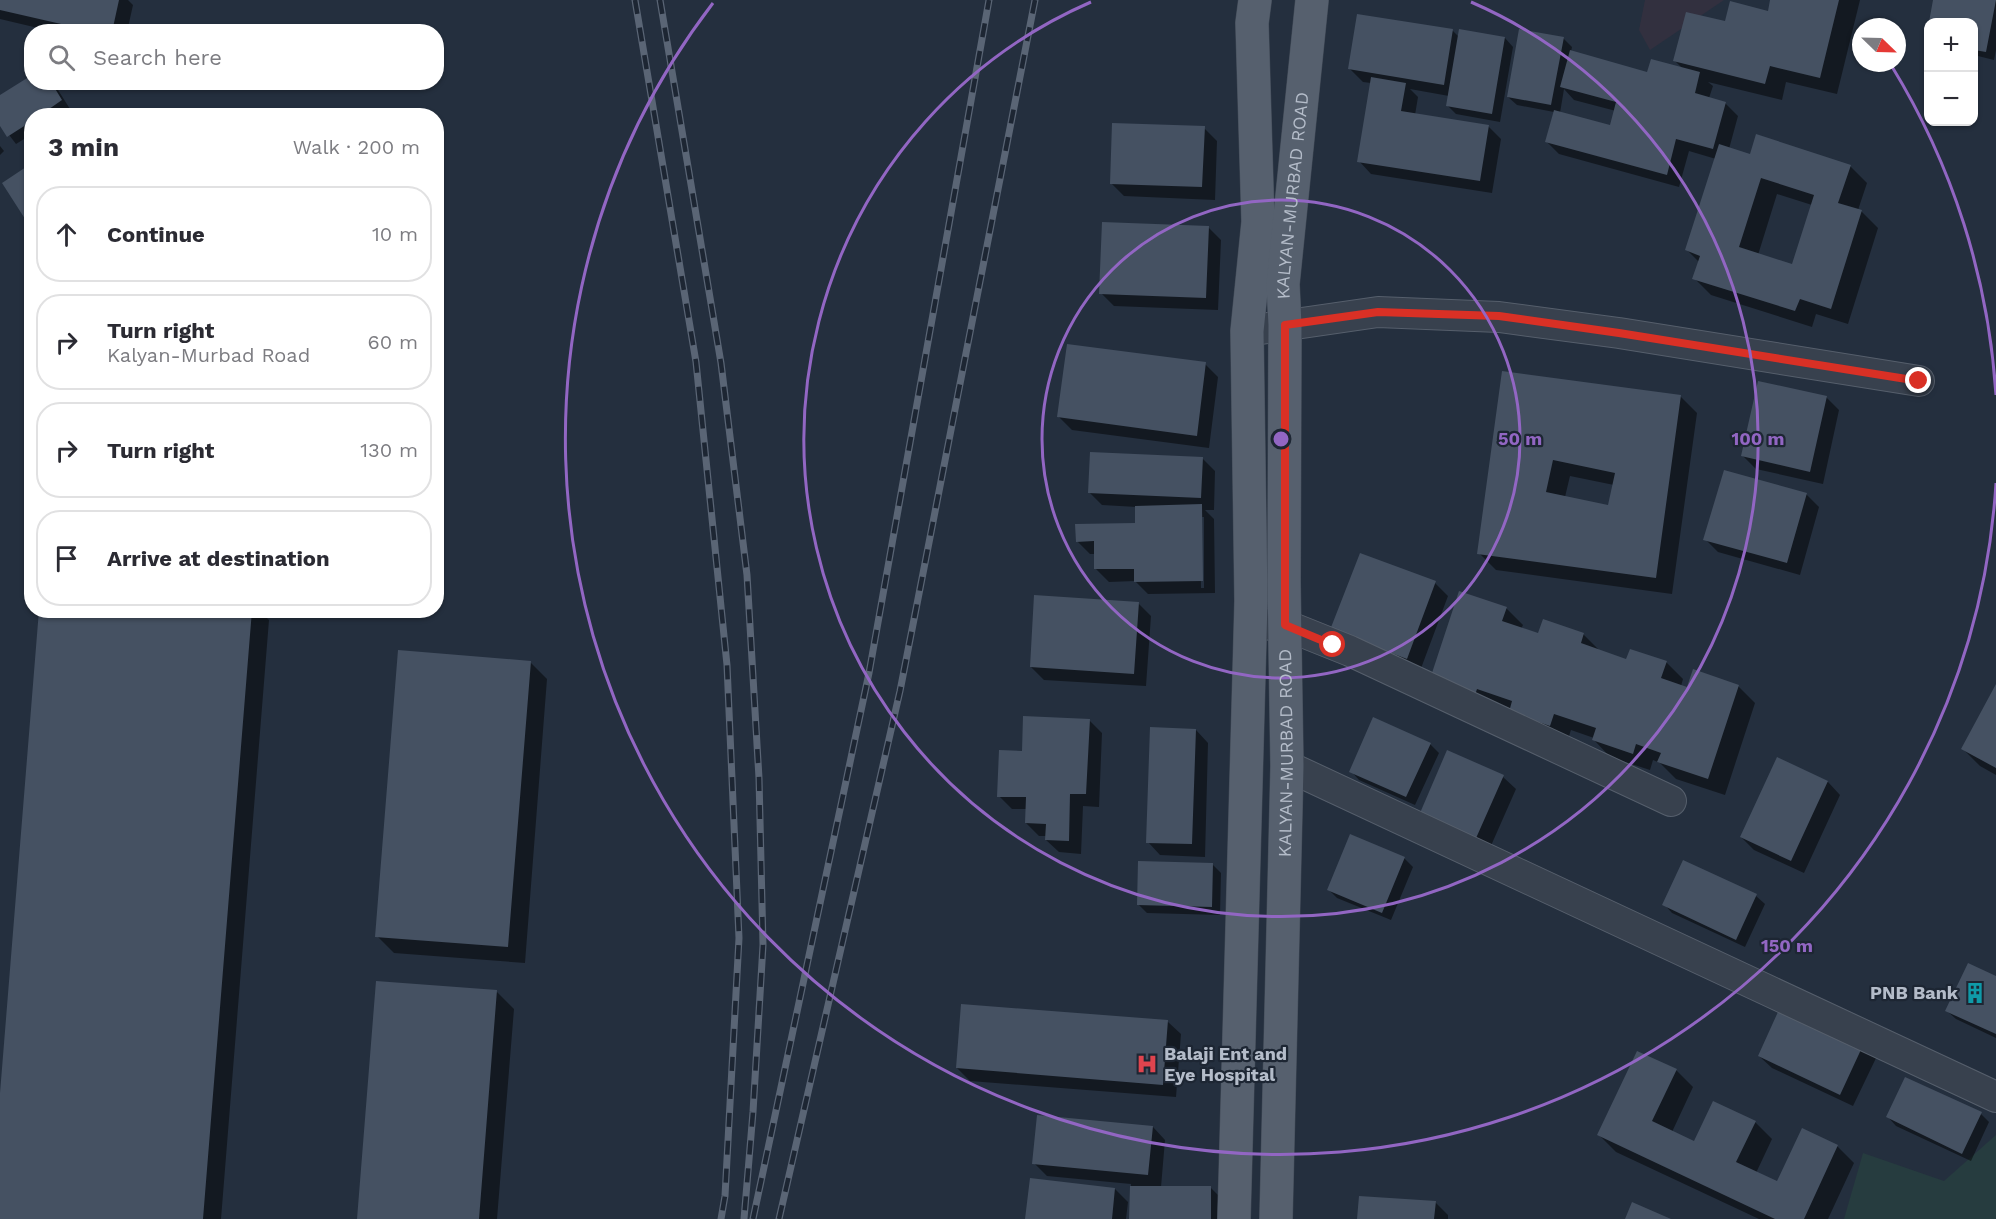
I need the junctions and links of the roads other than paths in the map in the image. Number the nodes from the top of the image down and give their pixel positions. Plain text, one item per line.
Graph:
1 (1255, 0) edge
2 (1312, 0) edge
3 (1285, 325) junction
4 (1247, 331) junction
5 (1919, 381) dead end
6 (1250, 624) junction
7 (1285, 625) junction
8 (1287, 766) junction
9 (1671, 801) dead end
10 (1996, 1097) edge
11 (1234, 1219) edge
12 (1276, 1219) edge

1 - 4 main road, KALYAN-MURBAD ROAD
2 - 3 main road, KALYAN-MURBAD ROAD
3 - 4 street
3 - 5 street
3 - 7 main road, KALYAN-MURBAD ROAD
4 - 6 main road, KALYAN-MURBAD ROAD
6 - 7 street
6 - 11 main road, KALYAN-MURBAD ROAD
7 - 8 main road, KALYAN-MURBAD ROAD
7 - 9 street
8 - 10 street
8 - 12 main road, KALYAN-MURBAD ROAD

